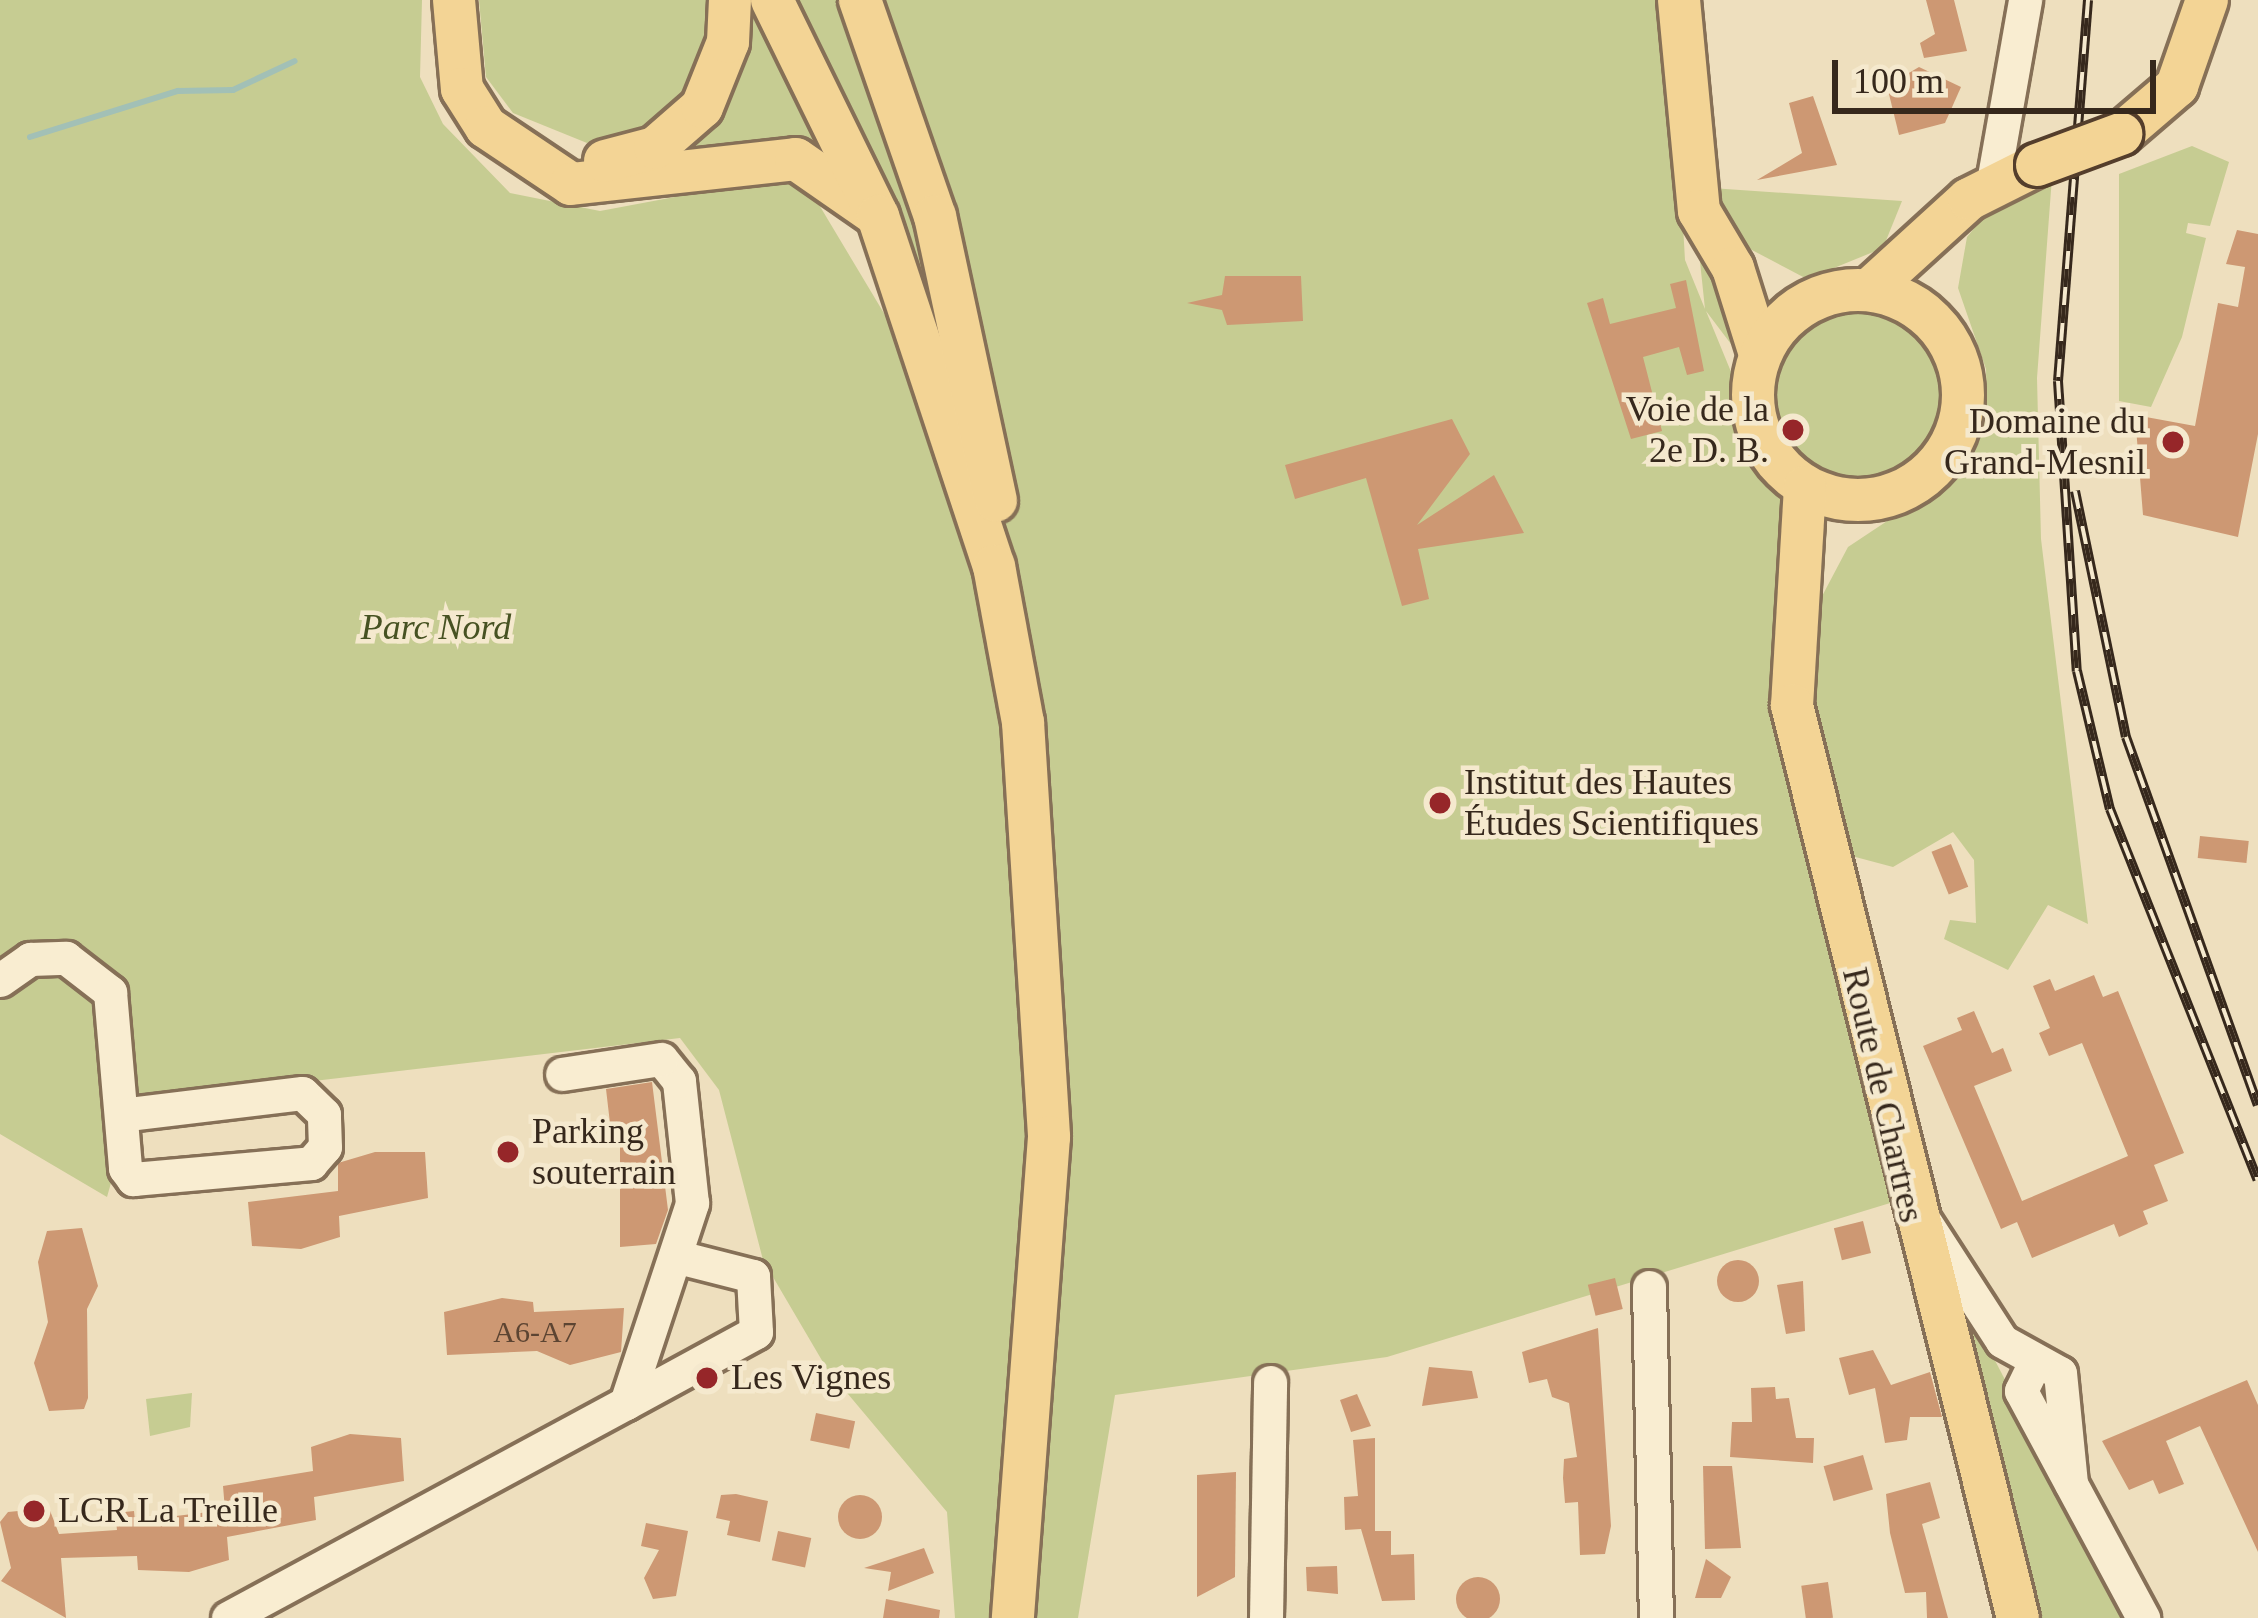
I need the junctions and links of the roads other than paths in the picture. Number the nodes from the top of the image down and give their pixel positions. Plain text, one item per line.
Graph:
1 (454, 0) edge
2 (730, 0) edge
3 (772, 0) edge
4 (860, 0) edge
5 (1679, 0) edge
6 (2025, 0) edge
7 (2206, 0) edge
8 (530, 160) junction
9 (1993, 182) junction
10 (878, 216) junction
11 (1949, 225) junction
12 (1733, 268) junction
13 (1870, 290) junction
14 (1810, 301) junction
15 (1933, 321) junction
16 (1760, 354) junction
17 (1805, 488) junction
18 (1855, 502) junction
19 (994, 566) junction
20 (1805, 567) junction
21 (0, 980) edge
22 (562, 1074) dead end
23 (122, 1115) junction
24 (1905, 1193) junction
25 (682, 1258) junction
26 (1649, 1287) dead end
27 (1270, 1382) dead end
28 (626, 1402) junction
29 (228, 1618) edge
30 (1013, 1618) edge
31 (1266, 1618) edge
32 (1656, 1618) edge
33 (2018, 1618) edge
34 (2143, 1618) edge

1 - 8 main road
2 - 8 main road
3 - 10 main road
4 - 19 main road
5 - 12 main road
6 - 9 street
7 - 9 main road, bridge
8 - 10 main road
9 - 11 main road
10 - 19 main road
11 - 13 main road
11 - 15 main road
12 - 14 main road
12 - 16 main road
13 - 14 main road
13 - 15 main road
14 - 16 main road
15 - 18 main road
16 - 17 main road
17 - 18 main road
17 - 20 main road, Route de Chartres
18 - 20 main road, Route de Chartres
19 - 30 main road
20 - 24 main road, Route de Chartres
21 - 23 street
22 - 25 street
23 - 23 street
24 - 33 main road, Route de Chartres
24 - 34 street
25 - 28 street
25 - 28 street
26 - 32 street
27 - 31 street
28 - 29 street

